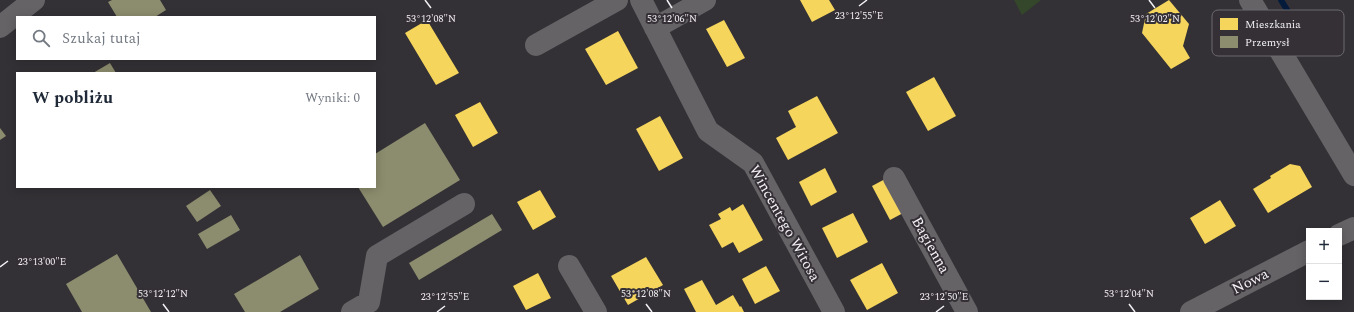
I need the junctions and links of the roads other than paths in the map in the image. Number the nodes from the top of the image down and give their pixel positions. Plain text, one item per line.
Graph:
1 (34, 0) edge
2 (617, 0) edge
3 (641, 0) edge
4 (705, 0) edge
5 (1250, 0) edge
6 (1256, 10) edge
7 (2, 17) edge
8 (655, 28) junction
9 (536, 45) dead end
10 (1283, 56) edge
11 (1354, 175) edge
12 (894, 178) dead end
13 (464, 204) dead end
14 (1354, 228) edge
15 (1342, 234) edge
16 (1306, 253) edge
17 (569, 266) dead end
18 (352, 312) edge
19 (596, 312) edge
20 (834, 312) edge
21 (967, 312) edge
22 (1191, 312) edge

1 - 7 street
2 - 9 street
3 - 8 street, Wincentego Witosa
4 - 8 street
5 - 6 street
8 - 20 street, Wincentego Witosa
10 - 11 street
12 - 21 street, Bagienna
13 - 18 street
14 - 15 street
16 - 22 street, Nowa
17 - 19 street

